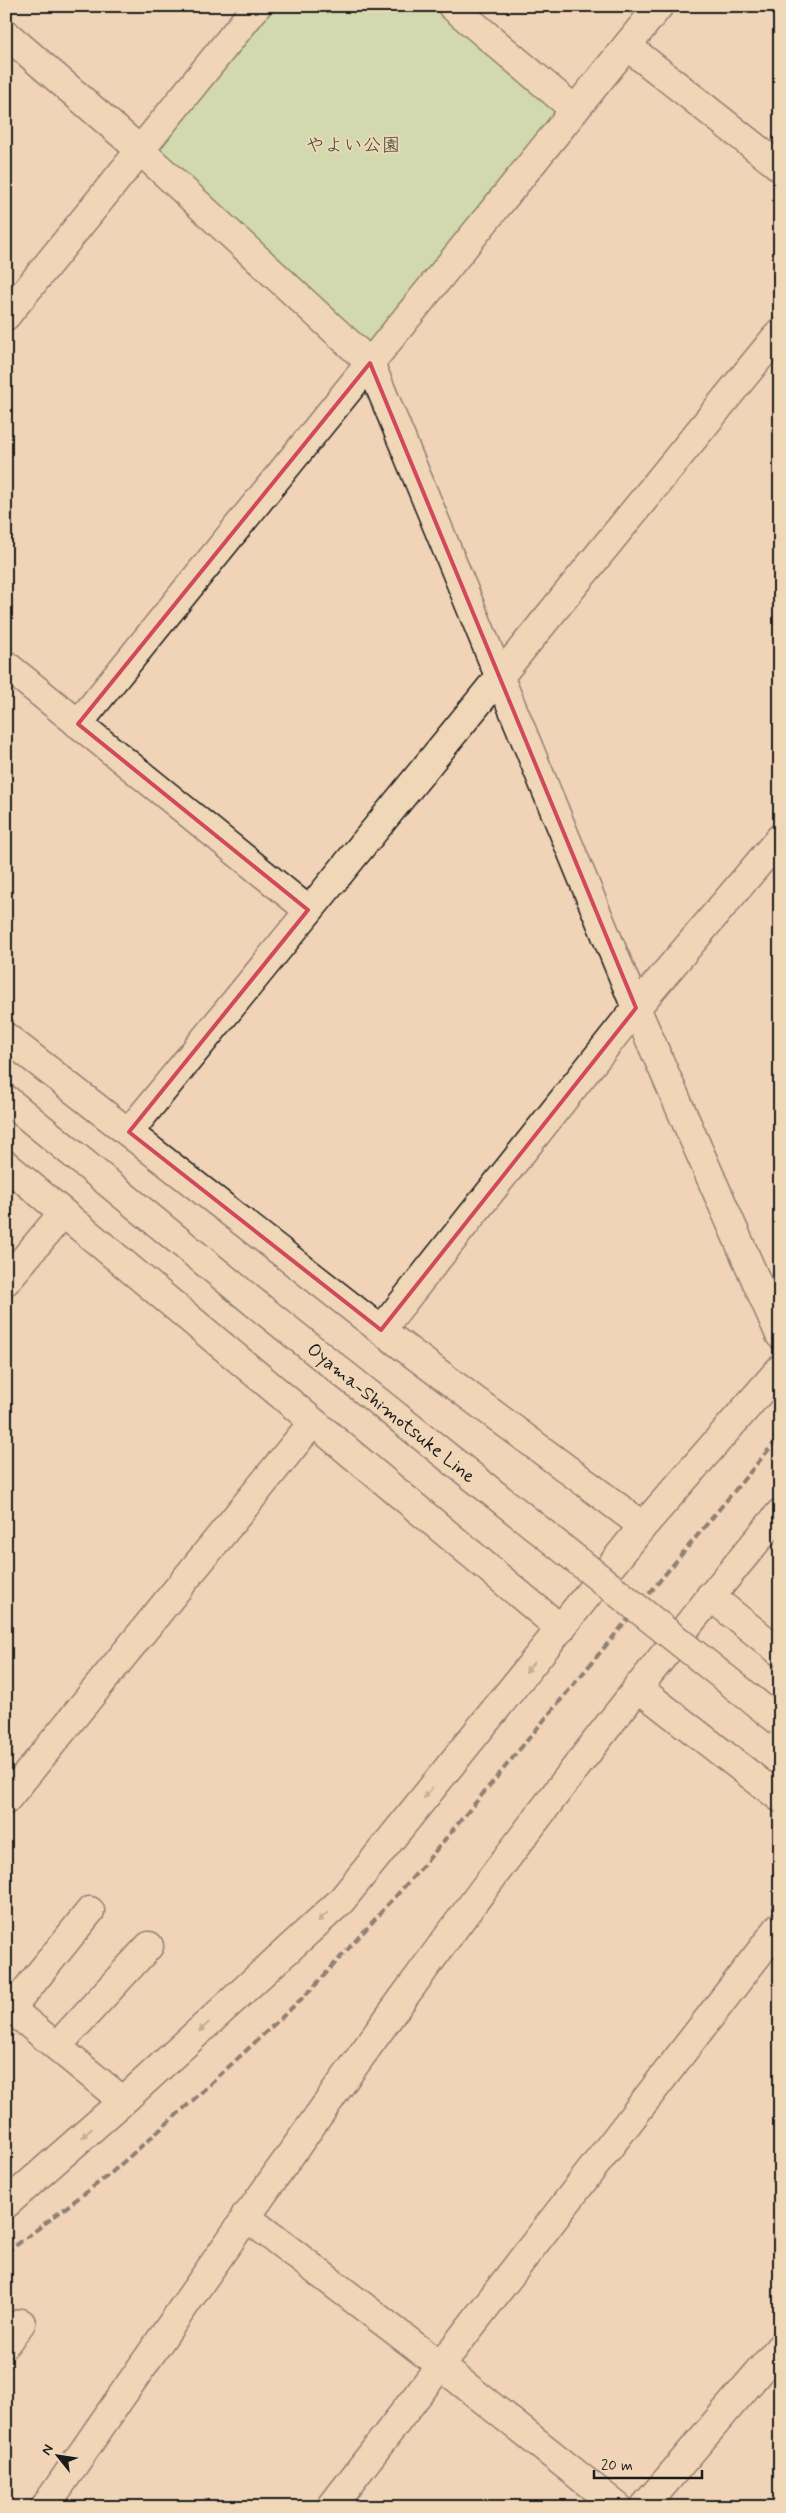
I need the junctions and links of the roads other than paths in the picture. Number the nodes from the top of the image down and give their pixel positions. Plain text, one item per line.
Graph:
1 (257, 6) edge
2 (452, 6) edge
3 (659, 6) edge
4 (6, 34) edge
5 (627, 46) junction
6 (575, 110) junction
7 (141, 150) junction
8 (780, 166) edge
9 (6, 316) edge
10 (780, 332) edge
11 (370, 363) junction
12 (6, 665) edge
13 (499, 678) junction
14 (78, 724) junction
15 (780, 838) edge
16 (308, 910) junction
17 (636, 1008) junction
18 (6, 1037) edge
19 (6, 1098) edge
20 (129, 1132) junction
21 (6, 1165) edge
22 (63, 1213) junction
23 (6, 1281) edge
24 (381, 1330) junction
25 (780, 1335) edge
26 (780, 1369) edge
27 (313, 1422) junction
28 (780, 1513) edge
29 (643, 1526) junction
30 (710, 1596) junction
31 (561, 1629) junction
32 (780, 1652) edge
33 (637, 1687) junction
34 (780, 1722) edge
35 (780, 1798) edge
36 (6, 1800) edge
37 (90, 1911) dead end
38 (780, 1926) edge
39 (149, 1946) dead end
40 (9, 2007) edge
41 (57, 2046) junction
42 (123, 2101) junction
43 (6, 2204) edge
44 (245, 2216) junction
45 (780, 2347) edge
46 (441, 2366) junction
47 (46, 2507) edge
48 (332, 2507) edge
49 (618, 2507) edge
50 (644, 2507) edge

1 - 7 street
2 - 6 street
3 - 5 street
4 - 7 street
5 - 6 street
5 - 8 street
6 - 11 street
7 - 9 street
7 - 11 street
10 - 13 street
11 - 13 street
11 - 14 street
12 - 14 street
13 - 16 street
13 - 17 street
14 - 16 street
15 - 17 street
16 - 20 street
17 - 24 street
17 - 25 street
18 - 20 street
19 - 34 street, Oyama-Shimotsuke Line, bridge
20 - 24 street
21 - 22 street
22 - 23 street
22 - 27 street
24 - 29 street
26 - 29 street
27 - 31 street
27 - 36 street
28 - 30 street
29 - 31 street
30 - 32 street
30 - 33 street
31 -> 42 street
33 - 35 street
33 - 44 street
37 - 40 street
38 - 46 street
39 - 41 street
40 - 41 street
41 - 42 street
42 -> 43 street
44 - 46 street
44 - 47 street
45 - 50 street
46 - 48 street
46 - 49 street

